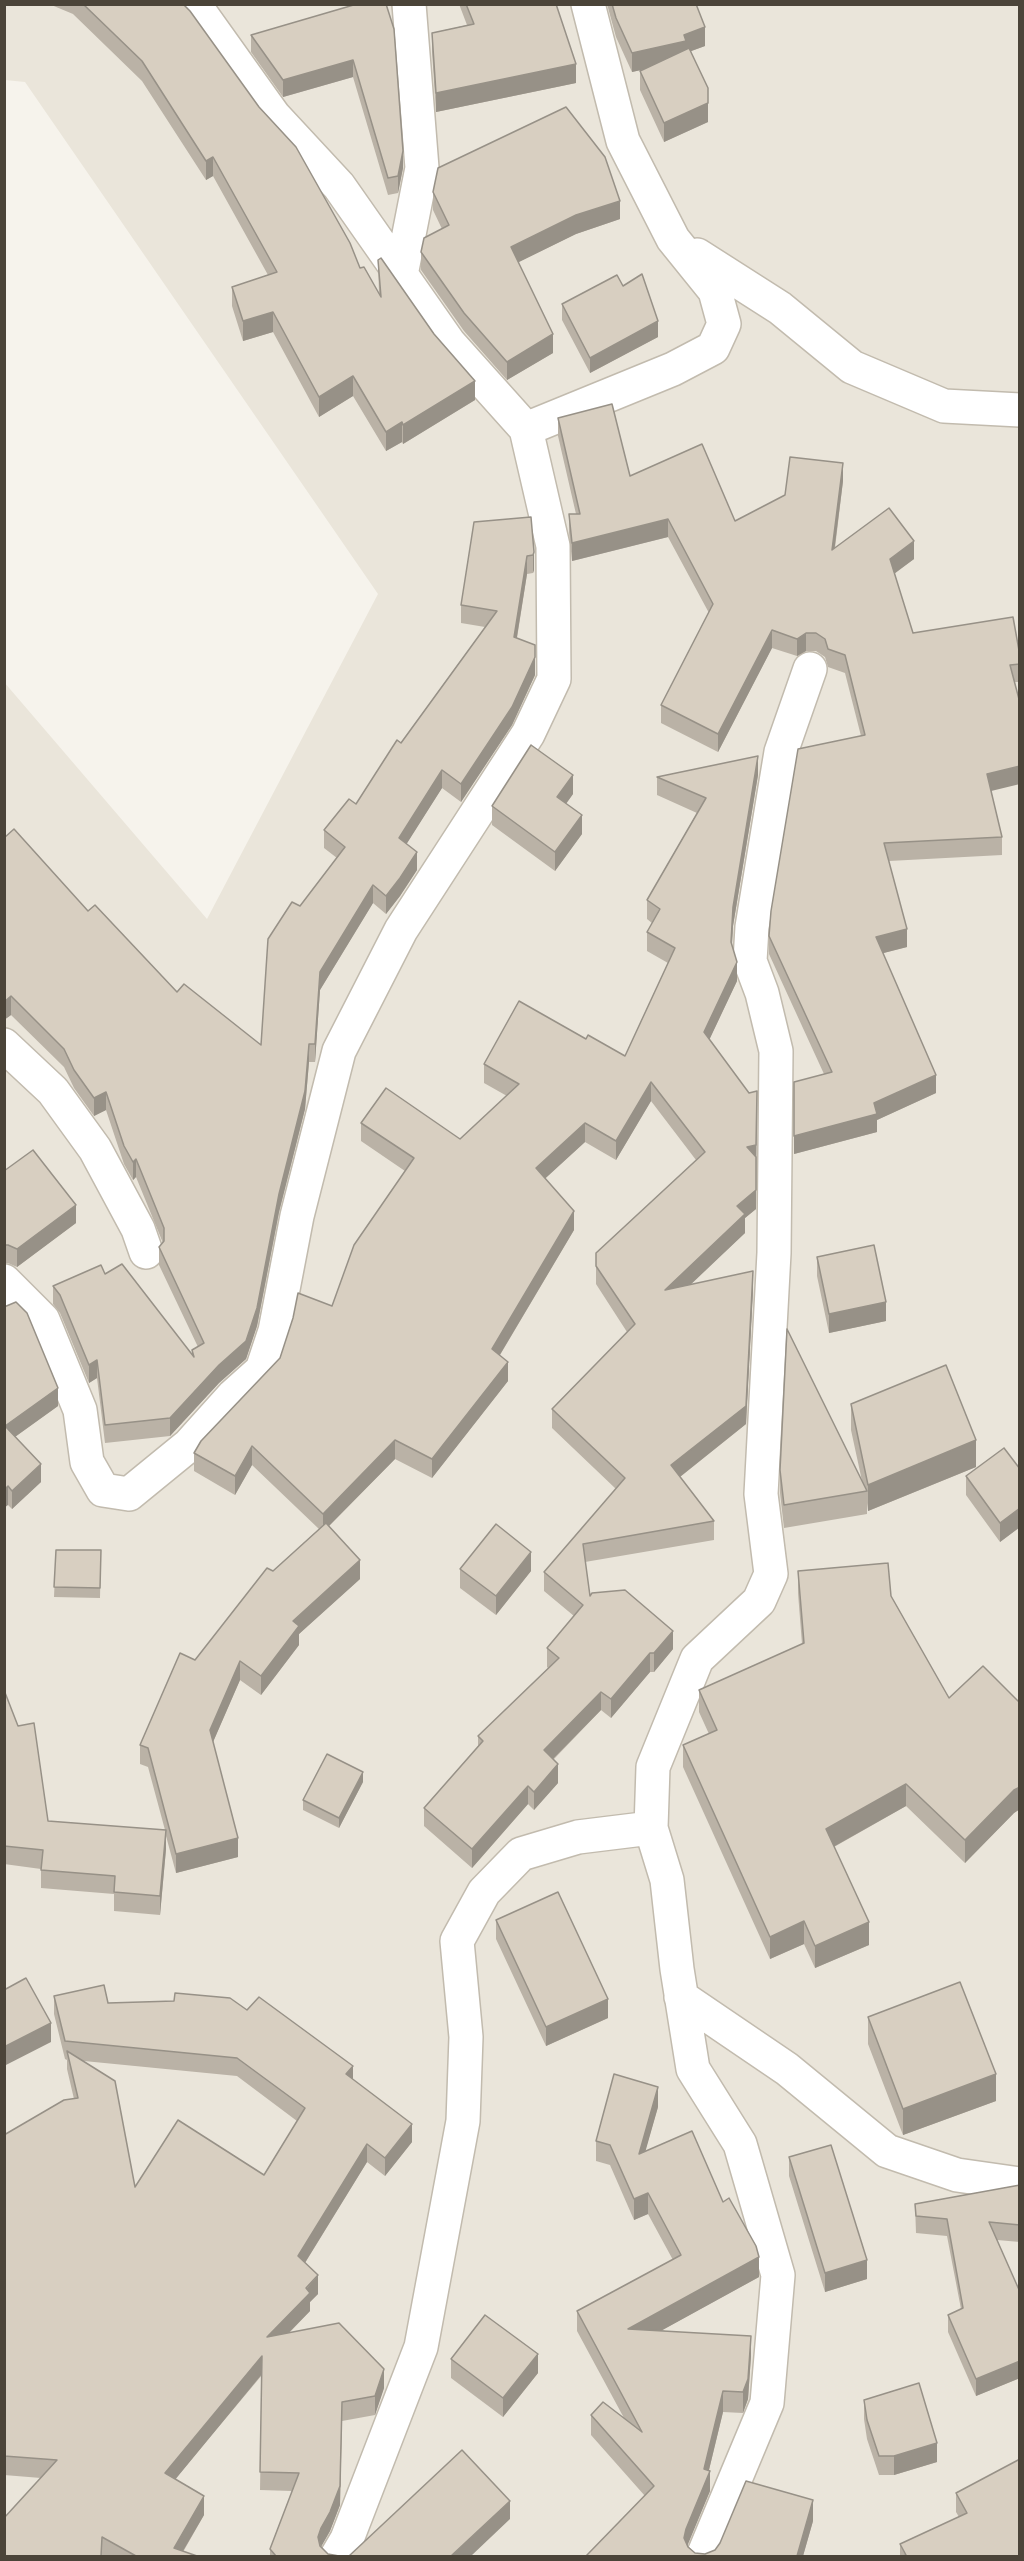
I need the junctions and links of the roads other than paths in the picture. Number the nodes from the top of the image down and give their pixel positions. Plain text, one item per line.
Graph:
1 (194, 4) edge
2 (409, 4) edge
3 (588, 4) edge
4 (673, 239) junction
5 (401, 275) junction
6 (1020, 410) edge
7 (526, 429) junction
8 (810, 669) dead end
9 (4, 1045) edge
10 (146, 1252) dead end
11 (4, 1281) edge
12 (651, 1828) junction
13 (681, 1997) junction
14 (1020, 2184) edge
15 (337, 2556) edge
16 (703, 2556) edge

1 - 5 street
2 - 5 street
3 - 4 street
4 - 6 street
4 - 7 street
5 - 7 street
7 - 11 street
8 - 12 street
9 - 10 street
12 - 13 street
12 - 15 street
13 - 14 street
13 - 16 street

